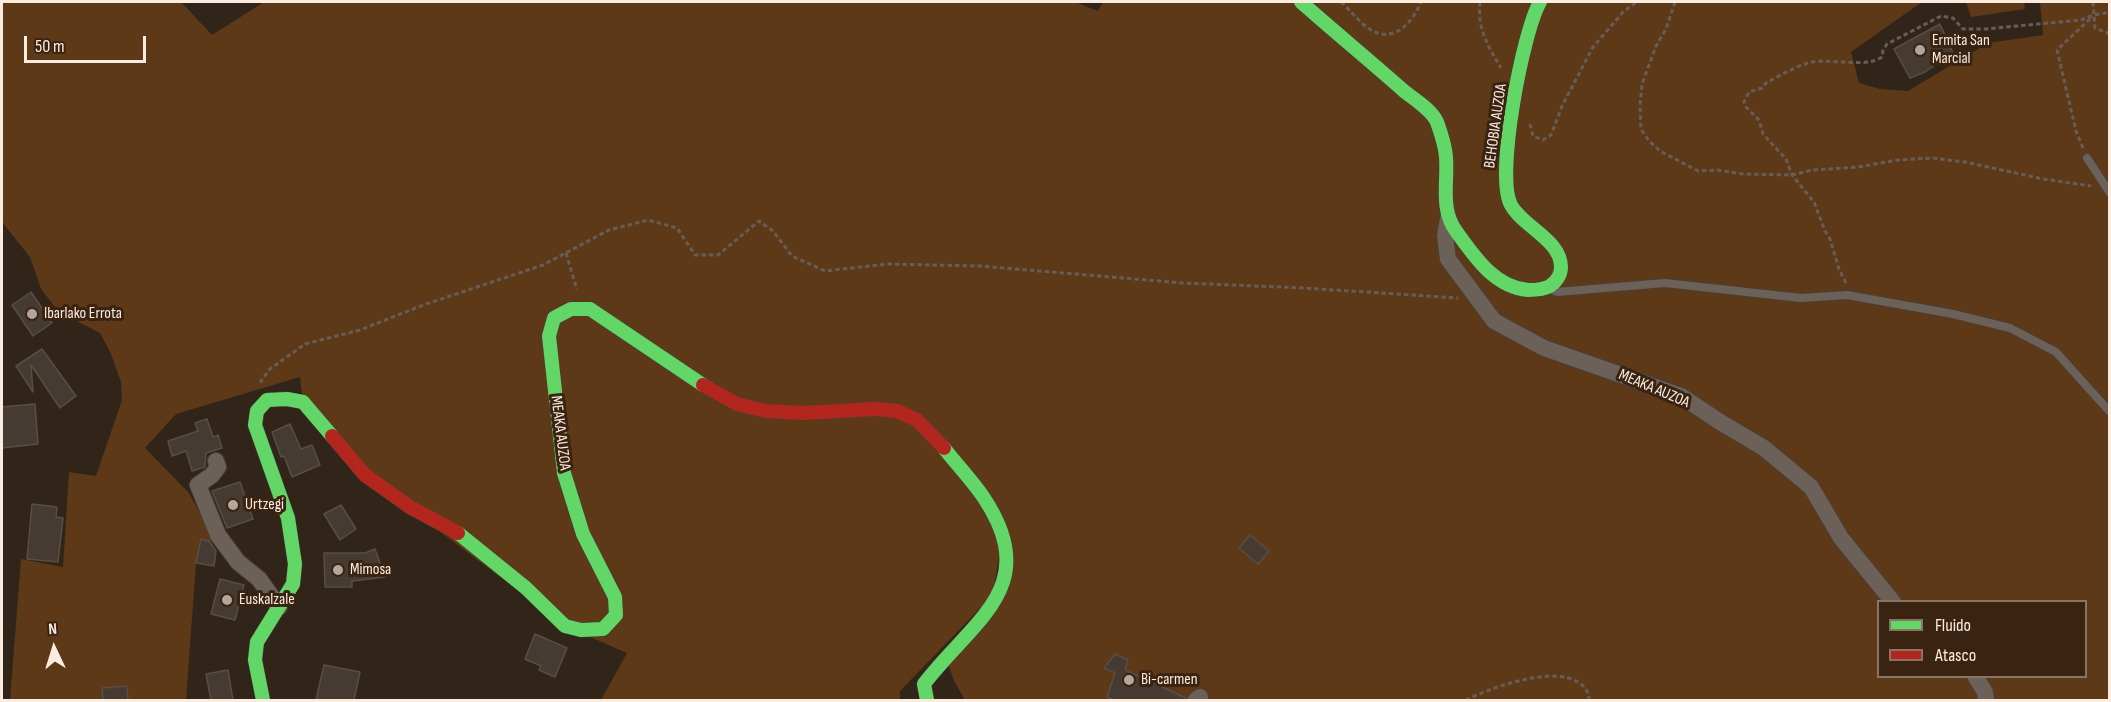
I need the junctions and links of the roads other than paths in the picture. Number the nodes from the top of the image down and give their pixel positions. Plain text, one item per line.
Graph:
1 (1300, 2) edge
2 (1540, 2) edge
3 (2087, 158) road end
4 (2108, 191) edge
5 (1448, 219) junction
6 (1549, 288) junction
7 (2109, 412) edge
8 (216, 460) dead end
9 (1891, 600) edge
10 (279, 607) junction
11 (1976, 678) edge
12 (264, 700) edge
13 (927, 700) edge
14 (1986, 700) edge

1 - 5 street
2 - 6 street, BEHOBIA AUZOA
3 - 4 lane
5 - 6 street
5 - 9 street, MEAKA AUZOA
6 - 7 lane
8 - 10 street
10 - 12 street
10 - 13 street, MEAKA AUZOA
11 - 14 street

